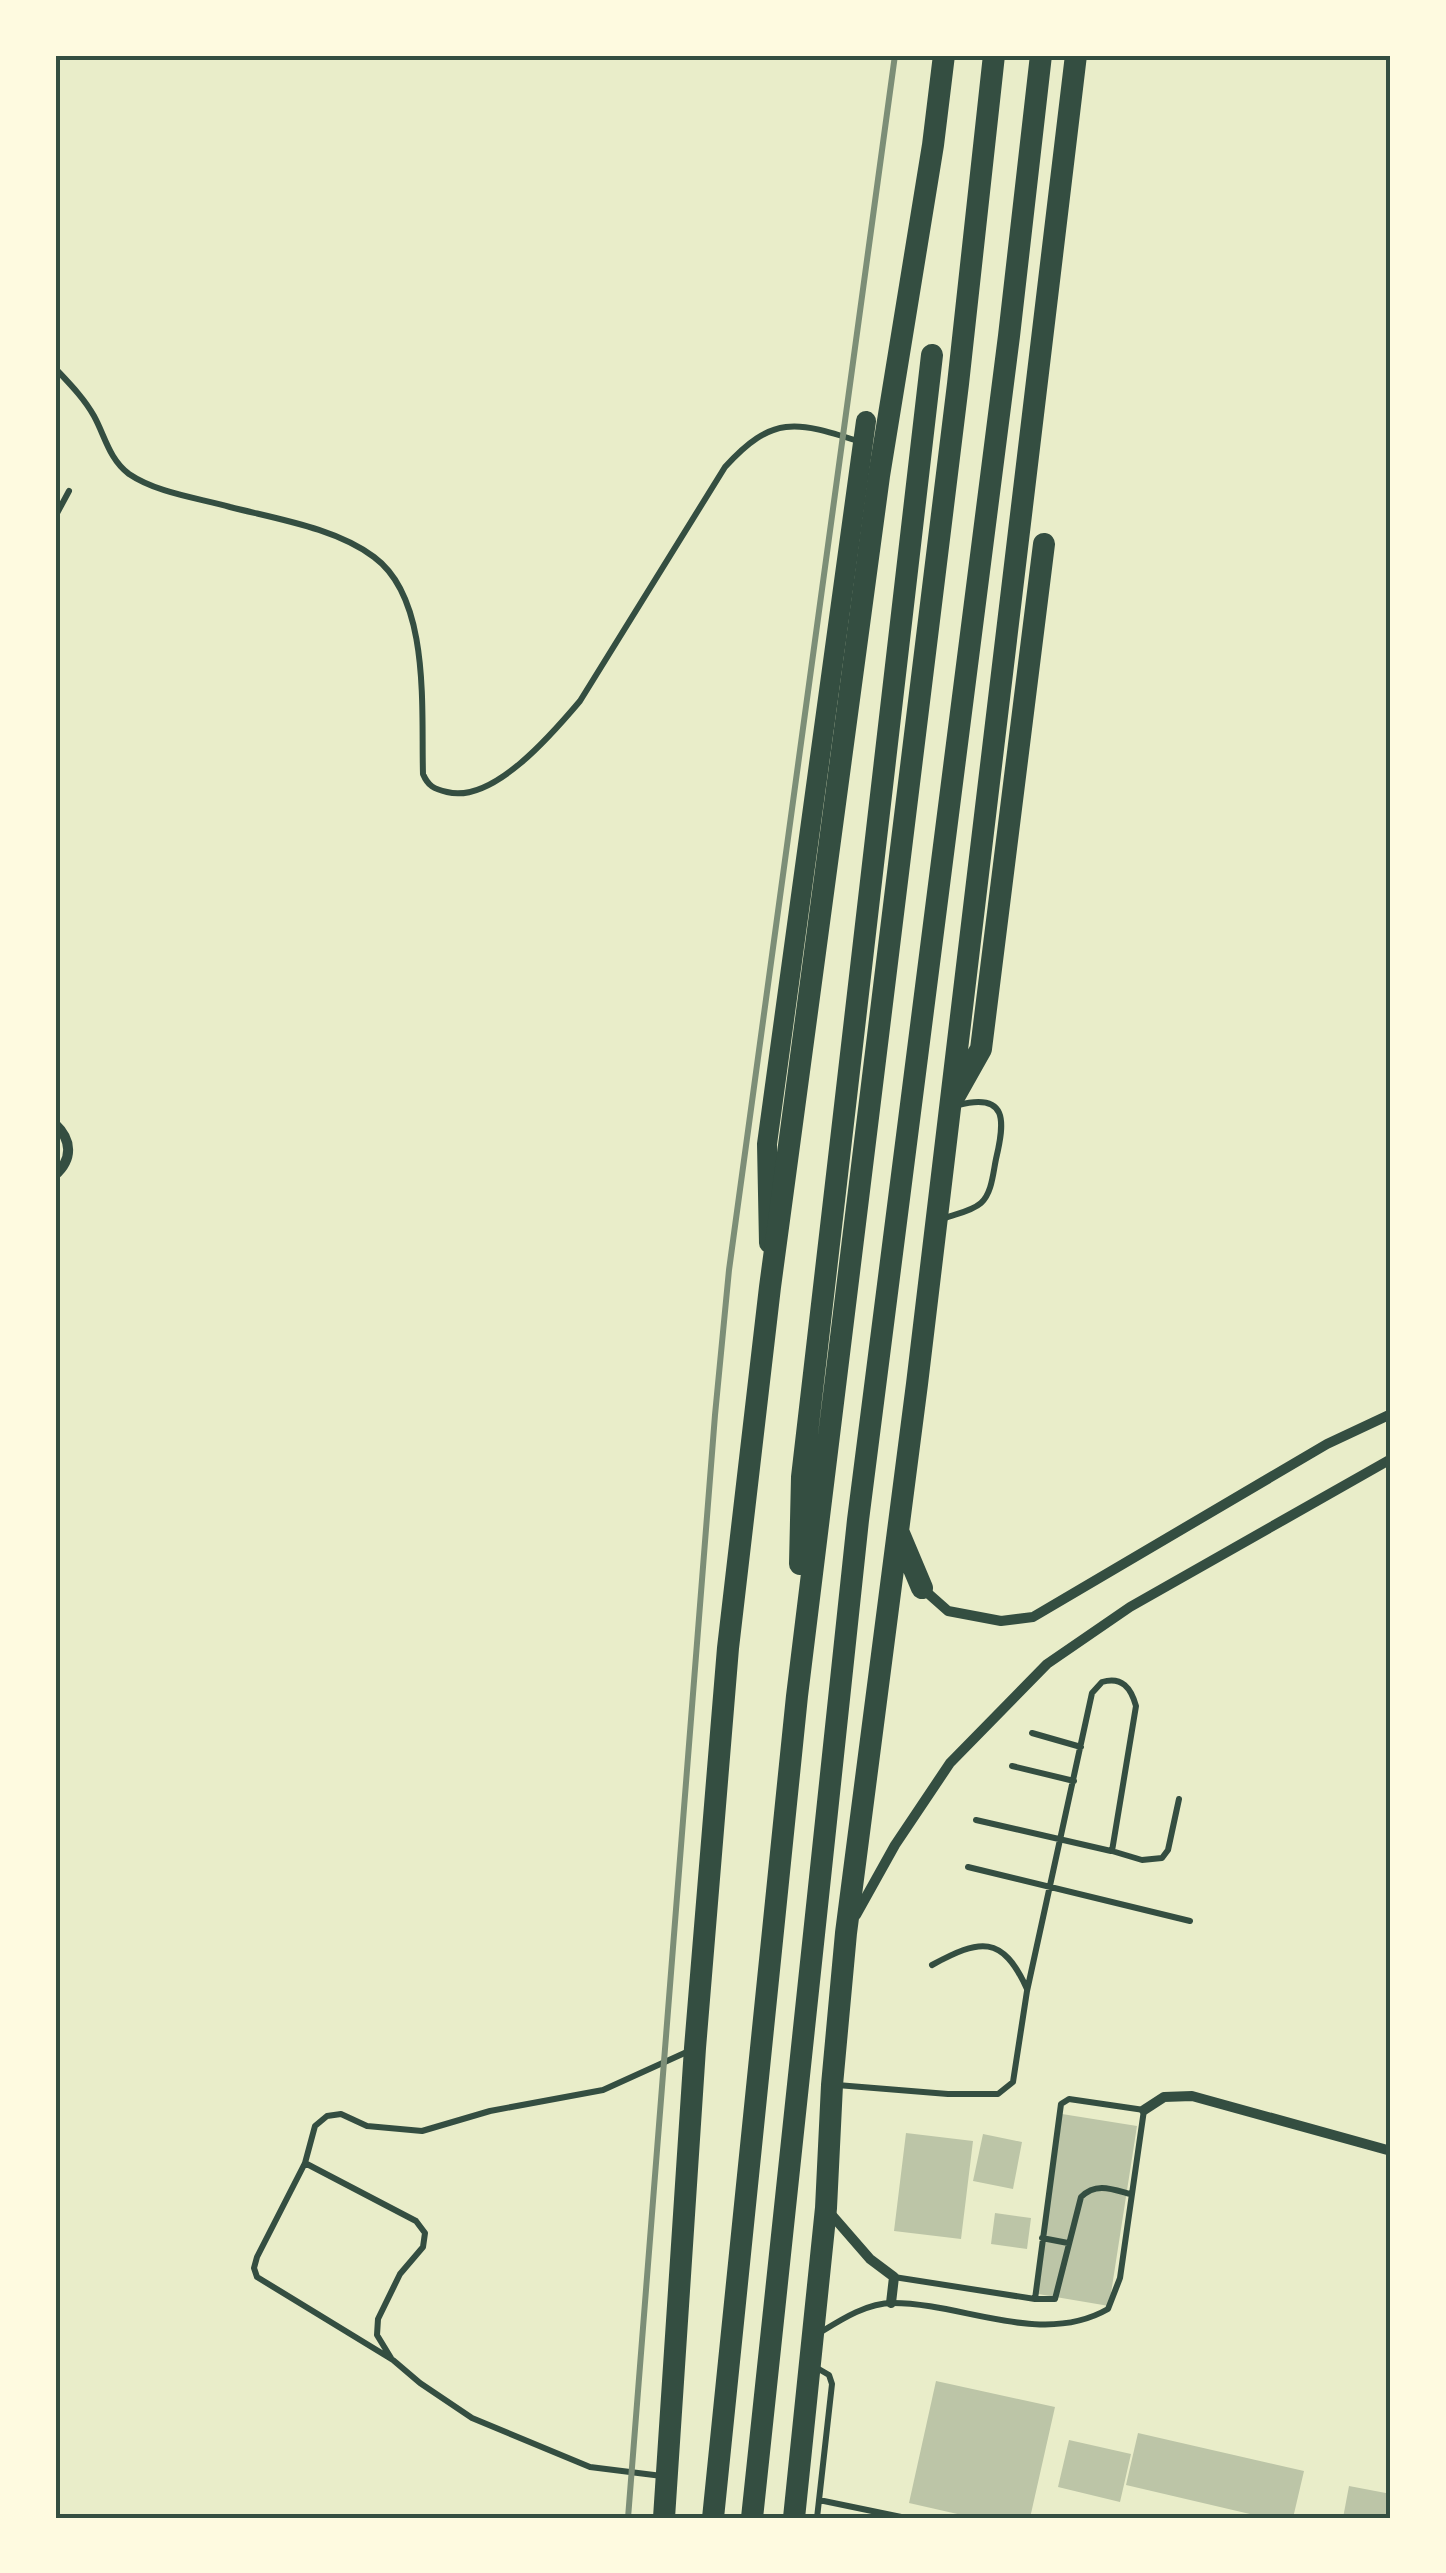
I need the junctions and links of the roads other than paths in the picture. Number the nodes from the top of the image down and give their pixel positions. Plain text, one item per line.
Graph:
1 (944, 55) edge
2 (994, 55) edge
3 (1041, 55) edge
4 (1076, 55) edge
5 (932, 356) dead end
6 (55, 368) edge
7 (865, 432) joint
8 (69, 491) dead end
9 (55, 516) edge
10 (1044, 544) dead end
11 (947, 1108) junction
12 (55, 1124) edge
13 (55, 1175) edge
14 (936, 1222) junction
15 (770, 1287) junction
16 (1391, 1414) edge
17 (1391, 1459) edge
18 (896, 1526) junction
19 (922, 1588) joint
20 (797, 1696) junction
21 (1032, 1733) dead end
22 (1081, 1748) junction
23 (1012, 1766) dead end
24 (1074, 1781) junction
25 (1179, 1800) dead end
26 (976, 1820) dead end
27 (1060, 1840) junction
28 (1112, 1851) junction
29 (968, 1866) dead end
30 (1050, 1885) junction
31 (1190, 1921) dead end
32 (846, 1933) junction
33 (932, 1965) dead end
34 (1027, 1990) junction
35 (695, 2048) junction
36 (832, 2084) junction
37 (1144, 2110) junction
38 (1391, 2151) edge
39 (305, 2163) junction
40 (1130, 2194) junction
41 (826, 2208) junction
42 (1042, 2238) junction
43 (1068, 2243) junction
44 (894, 2277) junction
45 (1035, 2299) junction
46 (890, 2303) junction
47 (812, 2338) junction
48 (393, 2360) junction
49 (809, 2363) junction
50 (668, 2476) junction
51 (819, 2500) junction
52 (664, 2518) edge
53 (713, 2518) edge
54 (752, 2518) edge
55 (794, 2518) edge
56 (816, 2518) edge
57 (906, 2518) edge

1 - 15 highway
2 - 20 highway
3 - 54 highway
4 - 11 highway
5 - 20 highway
6 - 7 lane
7 - 15 main road
8 - 9 lane
10 - 11 highway
11 - 14 highway
11 - 14 lane
12 - 13 street
14 - 18 highway
15 - 35 highway
16 - 19 street
17 - 32 street
18 - 19 highway
18 - 32 highway
20 - 53 highway
21 - 22 lane
22 - 24 lane
22 - 28 lane
23 - 24 lane
24 - 27 lane
25 - 28 lane
26 - 27 lane
27 - 28 lane
27 - 30 lane
29 - 30 lane
30 - 31 lane
30 - 34 lane
32 - 36 highway
33 - 34 lane
34 - 36 lane
35 - 39 lane
35 - 50 highway
36 - 41 highway
37 - 38 street
37 - 40 lane
37 - 42 lane
39 - 48 lane
39 - 48 lane
40 - 43 lane
40 - 46 lane
41 - 44 street
41 - 47 highway
42 - 43 lane
42 - 45 lane
43 - 45 lane
44 - 45 lane
44 - 46 street
46 - 47 lane
47 - 49 highway
48 - 50 lane
49 - 51 lane
49 - 55 highway
50 - 52 highway
51 - 56 lane
51 - 57 lane

